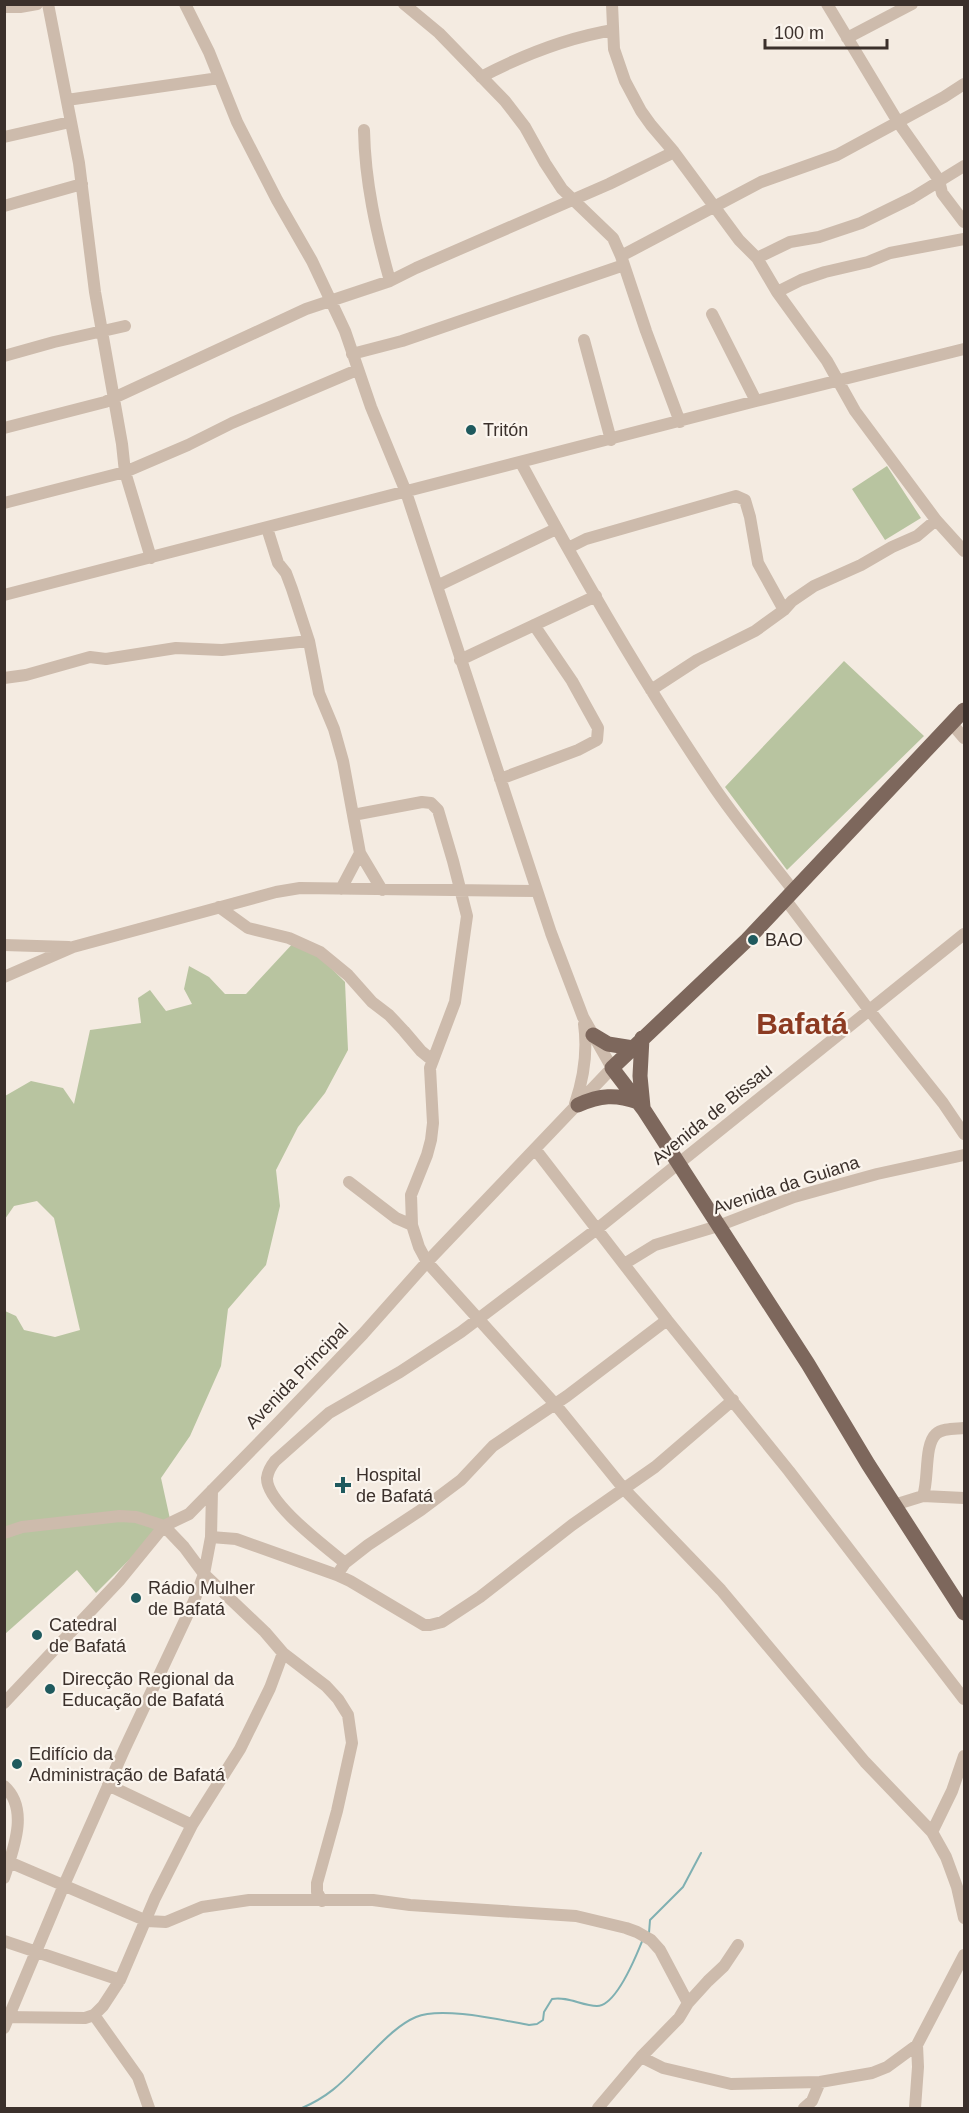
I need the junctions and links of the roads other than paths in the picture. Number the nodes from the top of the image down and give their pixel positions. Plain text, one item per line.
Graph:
1 (37, 4) edge
2 (48, 4) edge
3 (185, 4) edge
4 (404, 4) edge
5 (612, 4) edge
6 (827, 4) edge
7 (912, 4) edge
8 (4, 7) edge
9 (613, 30) junction
10 (848, 38) junction
11 (481, 77) junction
12 (219, 78) junction
13 (964, 84) edge
14 (67, 100) junction
15 (70, 122) junction
16 (898, 122) junction
17 (364, 130) dead end
18 (4, 137) edge
19 (674, 152) junction
20 (964, 166) edge
21 (939, 180) junction
22 (82, 184) junction
23 (573, 199) junction
24 (4, 206) edge
25 (715, 208) junction
26 (964, 222) edge
27 (964, 239) edge
28 (758, 258) junction
29 (623, 260) junction
30 (390, 281) junction
31 (777, 292) junction
32 (332, 300) junction
33 (712, 314) dead end
34 (124, 326) dead end
35 (102, 331) junction
36 (584, 340) dead end
37 (964, 349) edge
38 (352, 354) junction
39 (4, 356) edge
40 (357, 370) junction
41 (838, 381) junction
42 (115, 398) junction
43 (756, 401) junction
44 (680, 422) junction
45 (4, 428) edge
46 (611, 440) junction
47 (521, 463) junction
48 (125, 472) junction
49 (405, 492) junction
50 (4, 503) edge
51 (936, 520) junction
52 (267, 528) junction
53 (556, 529) junction
54 (568, 548) junction
55 (964, 551) edge
56 (151, 558) junction
57 (437, 586) junction
58 (4, 595) edge
59 (596, 596) junction
60 (784, 610) junction
61 (534, 625) junction
62 (309, 641) junction
63 (460, 660) junction
64 (4, 678) edge
65 (651, 690) junction
66 (964, 710) edge
67 (952, 724) junction
68 (964, 738) edge
69 (500, 778) junction
70 (353, 815) junction
71 (360, 853) junction
72 (341, 889) junction
73 (382, 890) junction
74 (461, 891) junction
75 (537, 891) junction
76 (789, 894) junction
77 (219, 907) junction
78 (964, 934) edge
79 (4, 945) edge
80 (73, 947) junction
81 (4, 977) edge
82 (869, 1011) junction
83 (583, 1017) junction
84 (593, 1035) junction
85 (638, 1043) junction
86 (432, 1060) junction
87 (612, 1068) junction
88 (641, 1106) junction
89 (576, 1107) junction
90 (964, 1134) edge
91 (535, 1149) junction
92 (964, 1155) edge
93 (678, 1165) junction
94 (349, 1182) dead end
95 (412, 1225) junction
96 (718, 1226) junction
97 (597, 1230) junction
98 (428, 1262) junction
99 (624, 1264) junction
100 (478, 1319) junction
101 (667, 1320) junction
102 (733, 1400) junction
103 (555, 1404) junction
104 (964, 1428) edge
105 (624, 1489) junction
106 (212, 1490) junction
107 (923, 1496) junction
108 (964, 1498) edge
109 (894, 1505) junction
110 (164, 1526) junction
111 (4, 1533) edge
112 (212, 1537) junction
113 (345, 1563) junction
114 (204, 1574) junction
115 (338, 1575) junction
116 (964, 1613) edge
117 (283, 1653) junction
118 (964, 1699) edge
119 (4, 1703) edge
120 (964, 1756) edge
121 (108, 1785) junction
122 (4, 1786) edge
123 (192, 1825) junction
124 (932, 1832) junction
125 (9, 1862) junction
126 (4, 1878) edge
127 (64, 1885) junction
128 (322, 1900) junction
129 (964, 1918) edge
130 (147, 1922) junction
131 (4, 1941) edge
132 (738, 1945) dead end
133 (36, 1953) junction
134 (964, 1955) edge
135 (120, 1980) junction
136 (688, 2003) junction
137 (94, 2015) junction
138 (6, 2021) edge
139 (916, 2044) junction
140 (641, 2058) junction
141 (820, 2082) junction
142 (149, 2109) edge
143 (598, 2109) edge
144 (804, 2109) edge
145 (915, 2109) edge

1 - 8 street
2 - 14 street
3 - 12 street
4 - 11 street
5 - 9 street
6 - 10 street
7 - 10 street
9 - 11 street
9 - 19 street
10 - 16 street
11 - 23 street
12 - 14 street
12 - 32 street
13 - 16 street
14 - 15 street
15 - 18 street
15 - 22 street
16 - 21 street
16 - 25 street
17 - 30 street
19 - 23 street
19 - 25 street
20 - 21 street
21 - 26 street
21 - 28 street
22 - 24 street
22 - 35 street
23 - 29 street
23 - 30 street
25 - 28 street
25 - 29 street
27 - 31 street
28 - 31 street
29 - 38 street
29 - 44 street
30 - 32 street
31 - 41 street
32 - 38 street
32 - 42 street
33 - 43 street
34 - 35 street
35 - 39 street
35 - 42 street
36 - 46 street
37 - 41 street
38 - 40 street
40 - 48 street
40 - 49 street
41 - 43 street
41 - 51 street
42 - 45 street
42 - 48 street
43 - 44 street
44 - 46 street
46 - 47 street
47 - 49 street
47 - 53 street
48 - 50 street
48 - 56 street
49 - 52 street
49 - 57 street
51 - 55 street
51 - 60 street
52 - 56 street
52 - 62 street
53 - 54 street
53 - 57 street
54 - 59 street
54 - 60 street
56 - 58 street
57 - 63 street
59 - 61 street
59 - 65 street
60 - 65 street
61 - 63 street
61 - 69 street
62 - 64 street
62 - 70 street
63 - 69 street
65 - 76 street
66 - 67 main road
67 - 68 street
67 - 76 main road
69 - 75 street
70 - 71 street
70 - 74 street
71 - 72 street
71 - 73 street
72 - 73 street
72 - 77 street
73 - 74 street
74 - 75 street
74 - 86 street
75 - 83 street
76 - 82 street
76 - 85 main road
77 - 80 street
77 - 86 street
78 - 82 street, Avenida de Bissau
79 - 80 street
80 - 81 street
82 - 90 street
82 - 93 street, Avenida de Bissau
83 - 84 street
83 - 89 street
84 - 85 main road
84 - 87 street
85 - 87 main road
85 - 88 main road
86 - 95 street
87 - 88 main road
87 - 89 street, Avenida Principal
88 - 89 main road
88 - 93 main road
89 - 91 street, Avenida Principal
91 - 97 street
91 - 98 street, Avenida Principal
92 - 96 street, Avenida da Guiana
93 - 96 main road
93 - 97 street, Avenida de Bissau
94 - 95 street
95 - 98 street
96 - 99 street, Avenida da Guiana
96 - 109 main road
97 - 99 street
97 - 100 street, Avenida de Bissau
98 - 100 street
98 - 106 street, Avenida Principal
99 - 101 street
100 - 103 street
100 - 113 street, Avenida de Bissau
101 - 102 street
101 - 103 street
102 - 105 street
102 - 118 street
103 - 105 street
103 - 113 street
104 - 107 street
105 - 115 street
105 - 124 street
106 - 110 street, Avenida Principal
106 - 112 street
107 - 108 street
107 - 109 street
109 - 116 main road
110 - 111 street
110 - 114 street
110 - 119 street, Avenida Principal
112 - 114 street
112 - 115 street
113 - 115 street
114 - 117 street
114 - 121 street
117 - 123 street
117 - 128 street
120 - 124 street
121 - 123 street
121 - 127 street
122 - 125 street
123 - 130 street
124 - 129 street
125 - 126 street
125 - 127 street
127 - 130 street
127 - 133 street
128 - 130 street
128 - 136 street
130 - 135 street
131 - 133 street
132 - 136 street
133 - 135 street
133 - 138 street
134 - 139 street
135 - 137 street
136 - 140 street
137 - 138 street
137 - 142 street
139 - 141 street
139 - 145 street
140 - 141 street
140 - 143 street
141 - 144 street

